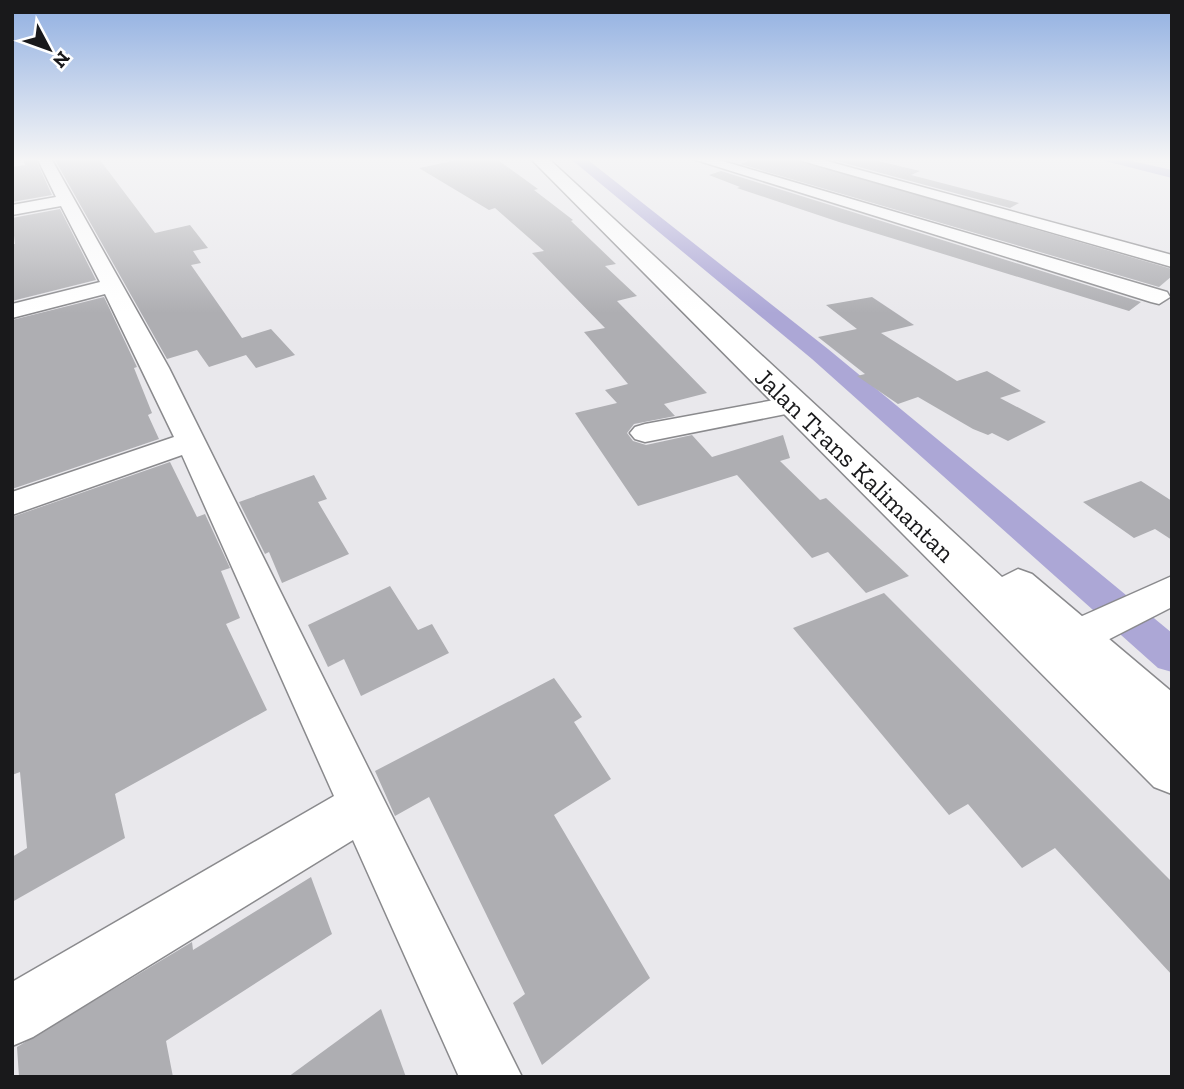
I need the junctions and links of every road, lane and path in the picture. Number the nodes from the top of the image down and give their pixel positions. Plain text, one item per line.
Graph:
1 (72, 211) edge
2 (592, 211) edge
3 (612, 211) edge
4 (872, 211) edge
5 (990, 211) edge
6 (1146, 254) junction
7 (1172, 261) edge
8 (1111, 283) junction
9 (110, 286) junction
10 (1159, 297) dead end
11 (12, 311) edge
12 (791, 405) junction
13 (645, 433) dead end
14 (190, 442) junction
15 (12, 504) edge
16 (1172, 590) edge
17 (1082, 635) junction
18 (1172, 722) edge
19 (1172, 769) edge
20 (363, 806) junction
21 (12, 1016) edge
22 (491, 1077) edge

1 - 9 street
2 - 12 highway, Jalan Trans Kalimantan
3 - 17 highway, Jalan Trans Kalimantan
4 - 8 street
5 - 6 street
6 - 7 street
6 - 8 street
8 - 10 street
9 - 11 street
9 - 14 street
12 - 13 street
12 - 19 highway, Jalan Trans Kalimantan
14 - 15 street
14 - 20 street
16 - 17 street
17 - 18 highway, Jalan Trans Kalimantan
20 - 21 street
20 - 22 street

